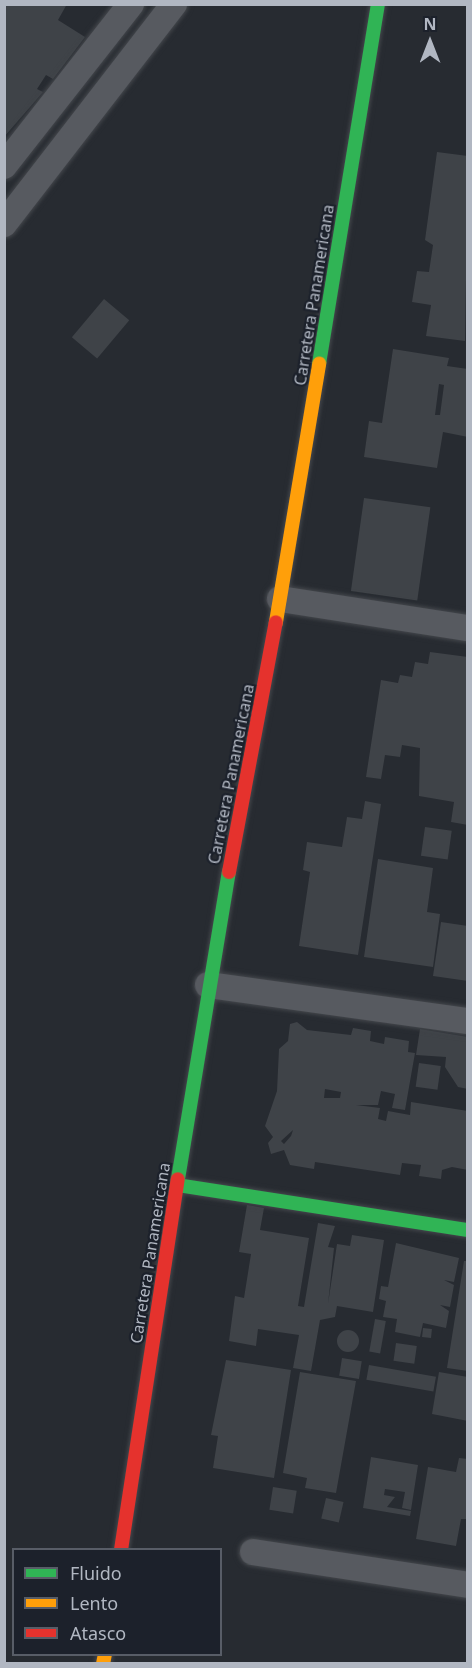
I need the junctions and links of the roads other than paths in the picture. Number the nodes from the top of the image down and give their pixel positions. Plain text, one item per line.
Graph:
1 (131, 4) edge
2 (174, 4) edge
3 (378, 4) edge
4 (4, 166) edge
5 (4, 224) edge
6 (280, 599) junction
7 (468, 628) edge
8 (208, 985) junction
9 (468, 1021) edge
10 (177, 1185) junction
11 (468, 1230) edge
12 (121, 1548) edge
13 (253, 1552) dead end
14 (468, 1585) edge

1 - 4 street
2 - 5 street
3 - 6 main road, Carretera Panamericana
6 - 7 street
6 - 8 main road, Carretera Panamericana
8 - 9 street
8 - 10 main road, Carretera Panamericana
10 - 11 main road
10 - 12 main road, Carretera Panamericana
13 - 14 street

